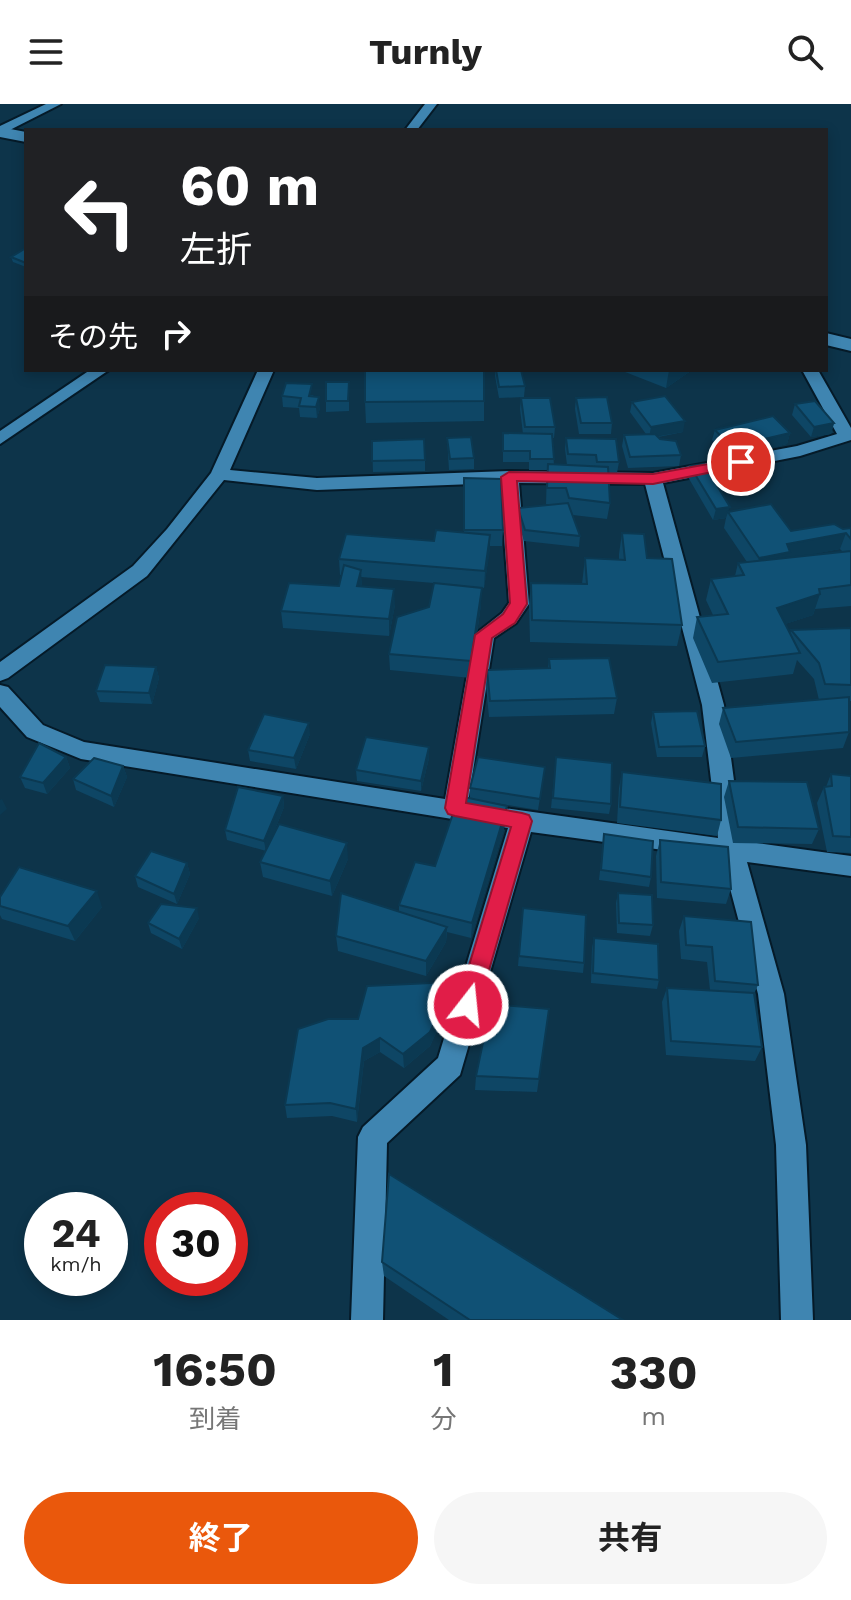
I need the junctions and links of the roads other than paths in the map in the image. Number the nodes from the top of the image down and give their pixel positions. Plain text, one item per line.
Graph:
1 (55, 104) edge
2 (431, 104) edge
3 (413, 128) edge
4 (0, 132) edge
5 (24, 137) edge
6 (828, 339) edge
7 (851, 345) edge
8 (98, 372) edge
9 (265, 372) edge
10 (811, 372) edge
11 (0, 439) edge
12 (219, 474) junction
13 (509, 477) junction
14 (653, 479) junction
15 (0, 673) edge
16 (0, 693) edge
17 (455, 808) junction
18 (522, 821) junction
19 (731, 848) junction
20 (851, 866) edge
21 (367, 1320) edge
22 (797, 1320) edge

1 - 4 street
2 - 3 street
4 - 5 street
6 - 7 street
8 - 11 street
9 - 12 street
10 - 14 street
12 - 13 street
12 - 15 street
13 - 14 street
13 - 17 street
14 - 19 street
16 - 17 street
17 - 18 street
18 - 19 street
18 - 21 street
19 - 20 street
19 - 22 street

